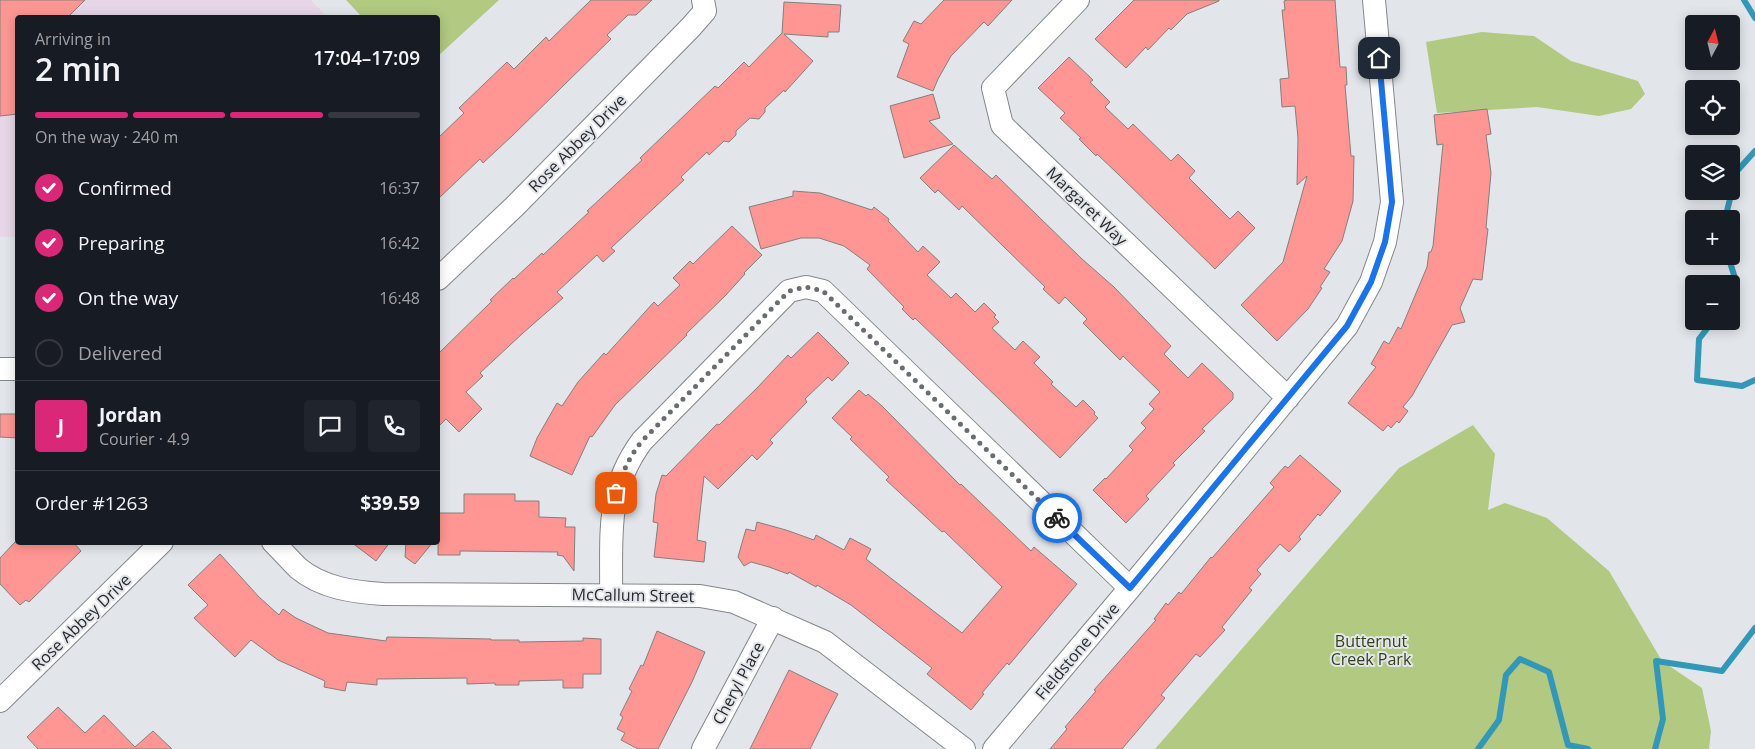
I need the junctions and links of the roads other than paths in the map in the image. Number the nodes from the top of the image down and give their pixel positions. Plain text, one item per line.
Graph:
1 (703, 0) edge
2 (1078, 0) edge
3 (1374, 0) edge
4 (440, 277) edge
5 (0, 368) edge
6 (15, 369) edge
7 (1288, 398) junction
8 (159, 545) edge
9 (277, 545) edge
10 (1130, 588) junction
11 (611, 594) junction
12 (773, 618) junction
13 (0, 701) edge
14 (703, 749) edge
15 (964, 749) edge
16 (994, 749) edge

1 - 4 street, Rose Abbey Drive
2 - 7 street, Margaret Way
3 - 7 street, Fieldstone Drive
5 - 6 street
7 - 10 street, Fieldstone Drive
8 - 13 street, Rose Abbey Drive
9 - 11 street, McCallum Street
10 - 11 street
10 - 16 street, Fieldstone Drive
11 - 12 street, McCallum Street
12 - 14 street, Cheryl Place
12 - 15 street, McCallum Street

